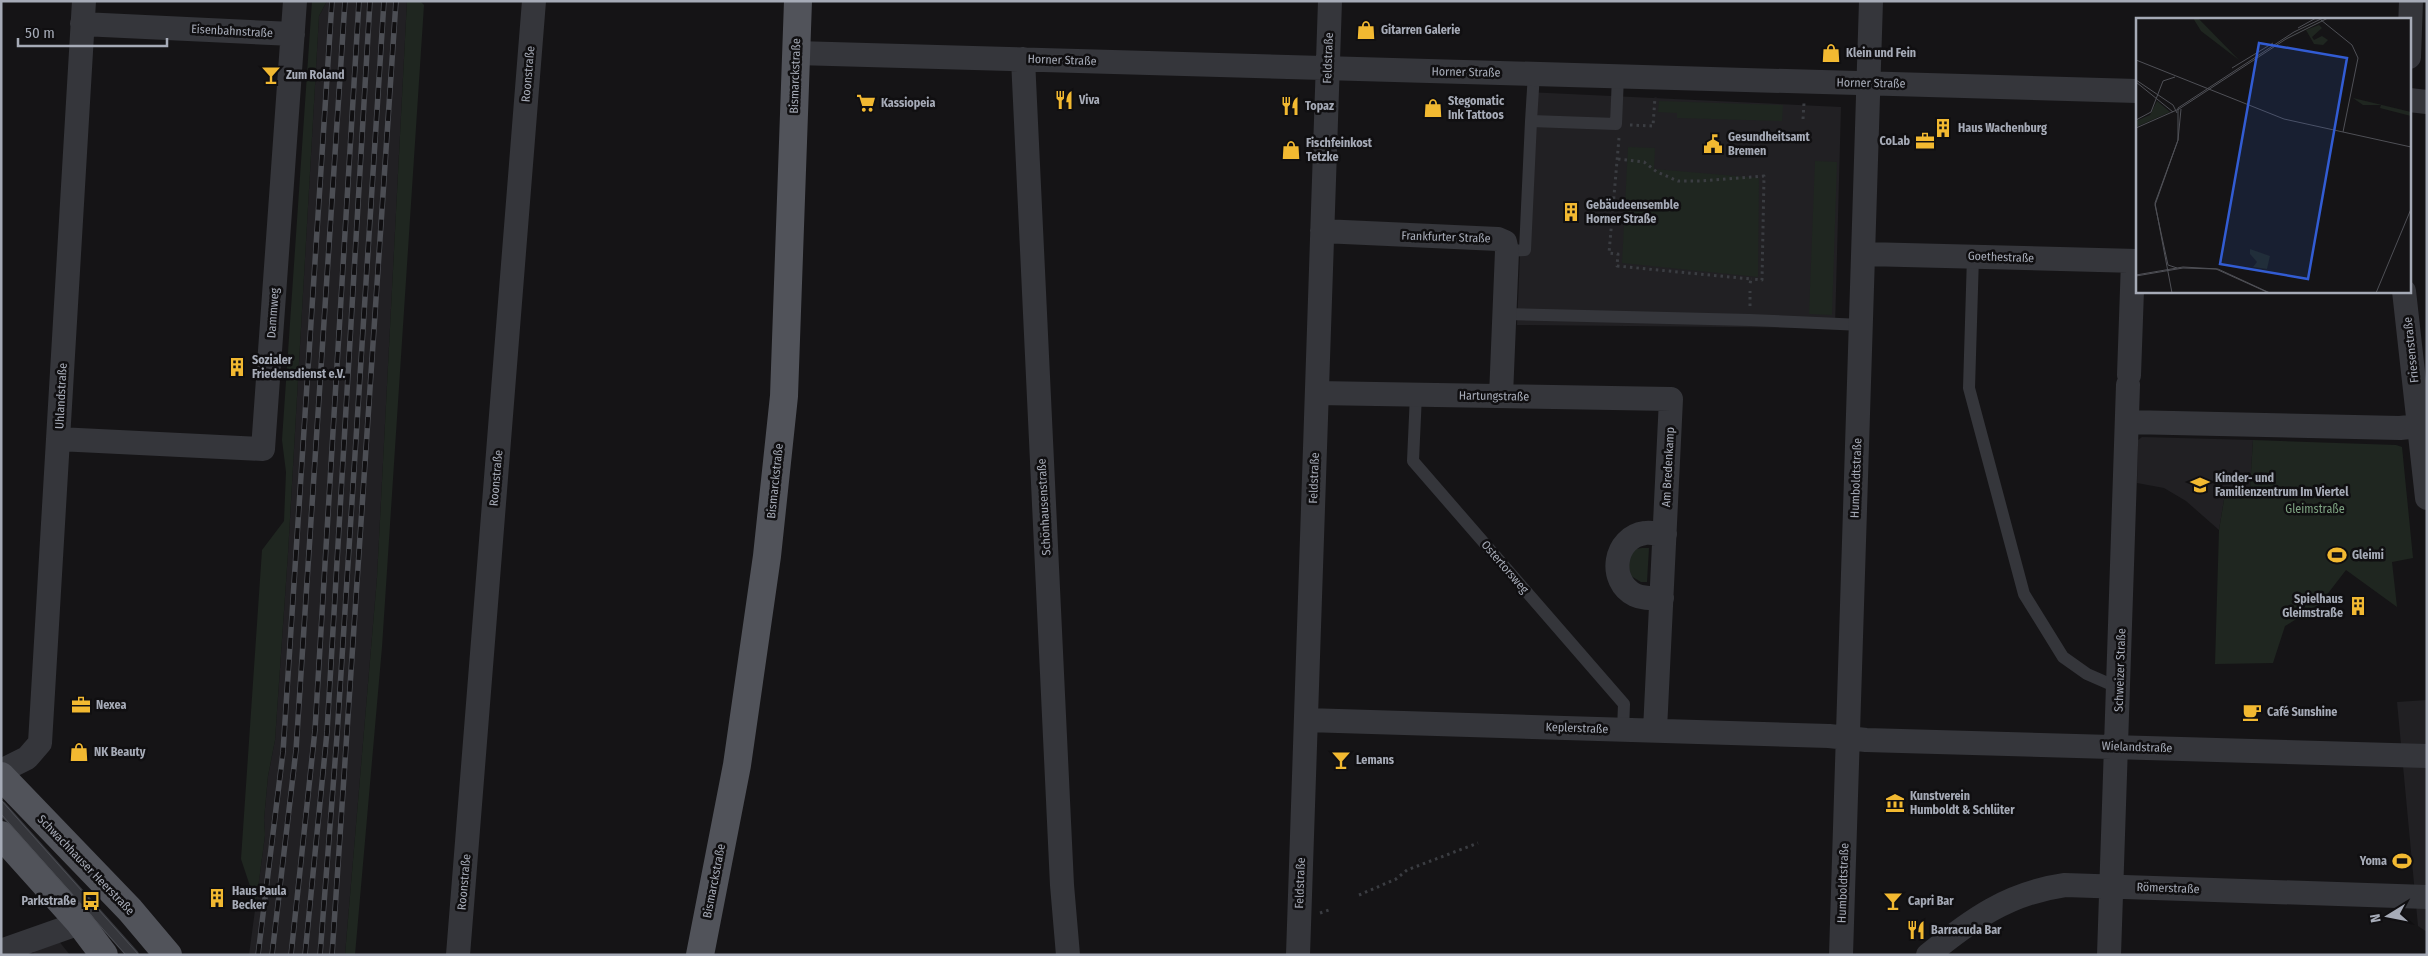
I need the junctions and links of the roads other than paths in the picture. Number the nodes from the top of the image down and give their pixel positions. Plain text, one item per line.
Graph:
1 (295, 1) edge
2 (534, 1) edge
3 (798, 1) edge
4 (1330, 1) edge
5 (1872, 1) edge
6 (2411, 1) edge
7 (83, 12) edge
8 (2410, 29) edge
9 (292, 34) junction
10 (796, 53) junction
11 (1023, 59) junction
12 (1328, 68) junction
13 (1534, 74) junction
14 (1618, 76) junction
15 (1869, 83) junction
16 (2136, 91) edge
17 (2410, 100) edge
18 (2427, 102) edge
19 (1532, 121) junction
20 (1322, 231) junction
21 (1507, 251) junction
22 (1865, 254) junction
23 (1973, 256) junction
24 (2135, 261) edge
25 (2404, 292) edge
26 (1504, 314) junction
27 (1862, 325) junction
28 (1317, 393) junction
29 (1416, 394) junction
30 (1501, 396) junction
31 (1671, 399) joint
32 (2127, 422) junction
33 (2419, 426) junction
34 (58, 438) junction
35 (2427, 498) edge
36 (1665, 534) junction
37 (1662, 598) junction
38 (2119, 688) junction
39 (1306, 720) junction
40 (1623, 730) junction
41 (1655, 730) junction
42 (1847, 738) junction
43 (2117, 747) junction
44 (2427, 756) edge
45 (1, 770) edge
46 (1, 776) edge
47 (1, 807) edge
48 (1, 835) edge
49 (2111, 886) junction
50 (2427, 897) edge
51 (80, 924) junction
52 (1, 950) edge
53 (104, 955) edge
54 (132, 955) edge
55 (168, 955) edge
56 (458, 955) edge
57 (700, 955) edge
58 (1068, 955) edge
59 (1298, 955) edge
60 (1841, 955) edge
61 (1928, 955) edge
62 (2108, 955) edge

1 - 9 street, Dammweg
2 - 56 street, Roonstraße
3 - 10 main road, Bismarckstraße
4 - 12 street, Feldstraße
5 - 15 street, Humboldtstraße
6 - 8 street
7 - 9 street, Eisenbahnstraße
7 - 34 street, Uhlandstraße
9 - 34 street, Dammweg
10 - 11 street, Horner Straße
10 - 57 main road, Bismarckstraße
11 - 12 street, Horner Straße
11 - 58 street, Schönhausenstraße
12 - 13 street, Horner Straße
12 - 20 street, Feldstraße
13 - 14 street, Horner Straße
13 - 19 lane
14 - 15 street, Horner Straße
14 - 19 lane
15 - 16 street, Horner Straße
15 - 22 street, Humboldtstraße
17 - 18 street
19 - 21 lane
20 - 21 street, Frankfurter Straße
20 - 28 street, Feldstraße
21 - 26 street, Frankfurter Straße
22 - 23 street, Goethestraße
22 - 27 street, Humboldtstraße
23 - 24 street, Goethestraße
23 - 38 lane
24 - 32 street, Schweizer Straße
25 - 33 street, Friesenstraße
26 - 27 lane
26 - 30 street, Frankfurter Straße
27 - 42 street, Humboldtstraße
28 - 29 street, Hartungstraße
28 - 39 street, Feldstraße
29 - 30 street, Hartungstraße
29 - 40 lane, Ostertorsweg
30 - 31 street, Hartungstraße
31 - 36 street, Am Bredenkamp
32 - 33 street
32 - 38 street, Schweizer Straße
33 - 35 street, Friesenstraße
34 - 45 street, Uhlandstraße
36 - 37 street, Am Bredenkamp
36 - 37 street
37 - 41 street, Am Bredenkamp
38 - 43 street, Schweizer Straße
39 - 40 street, Keplerstraße
39 - 59 street, Feldstraße
40 - 41 street, Keplerstraße
41 - 42 street, Keplerstraße
42 - 43 street, Wielandstraße
42 - 60 street, Humboldtstraße
43 - 44 street, Wielandstraße
43 - 49 street, Schweizer Straße
46 - 55 main road, Schwachhauser Heerstraße
47 - 54 lane
48 - 51 main road
49 - 50 street, Römerstraße
49 - 61 street, Römerstraße
49 - 62 street, Schweizer Straße
51 - 52 street
51 - 53 main road

